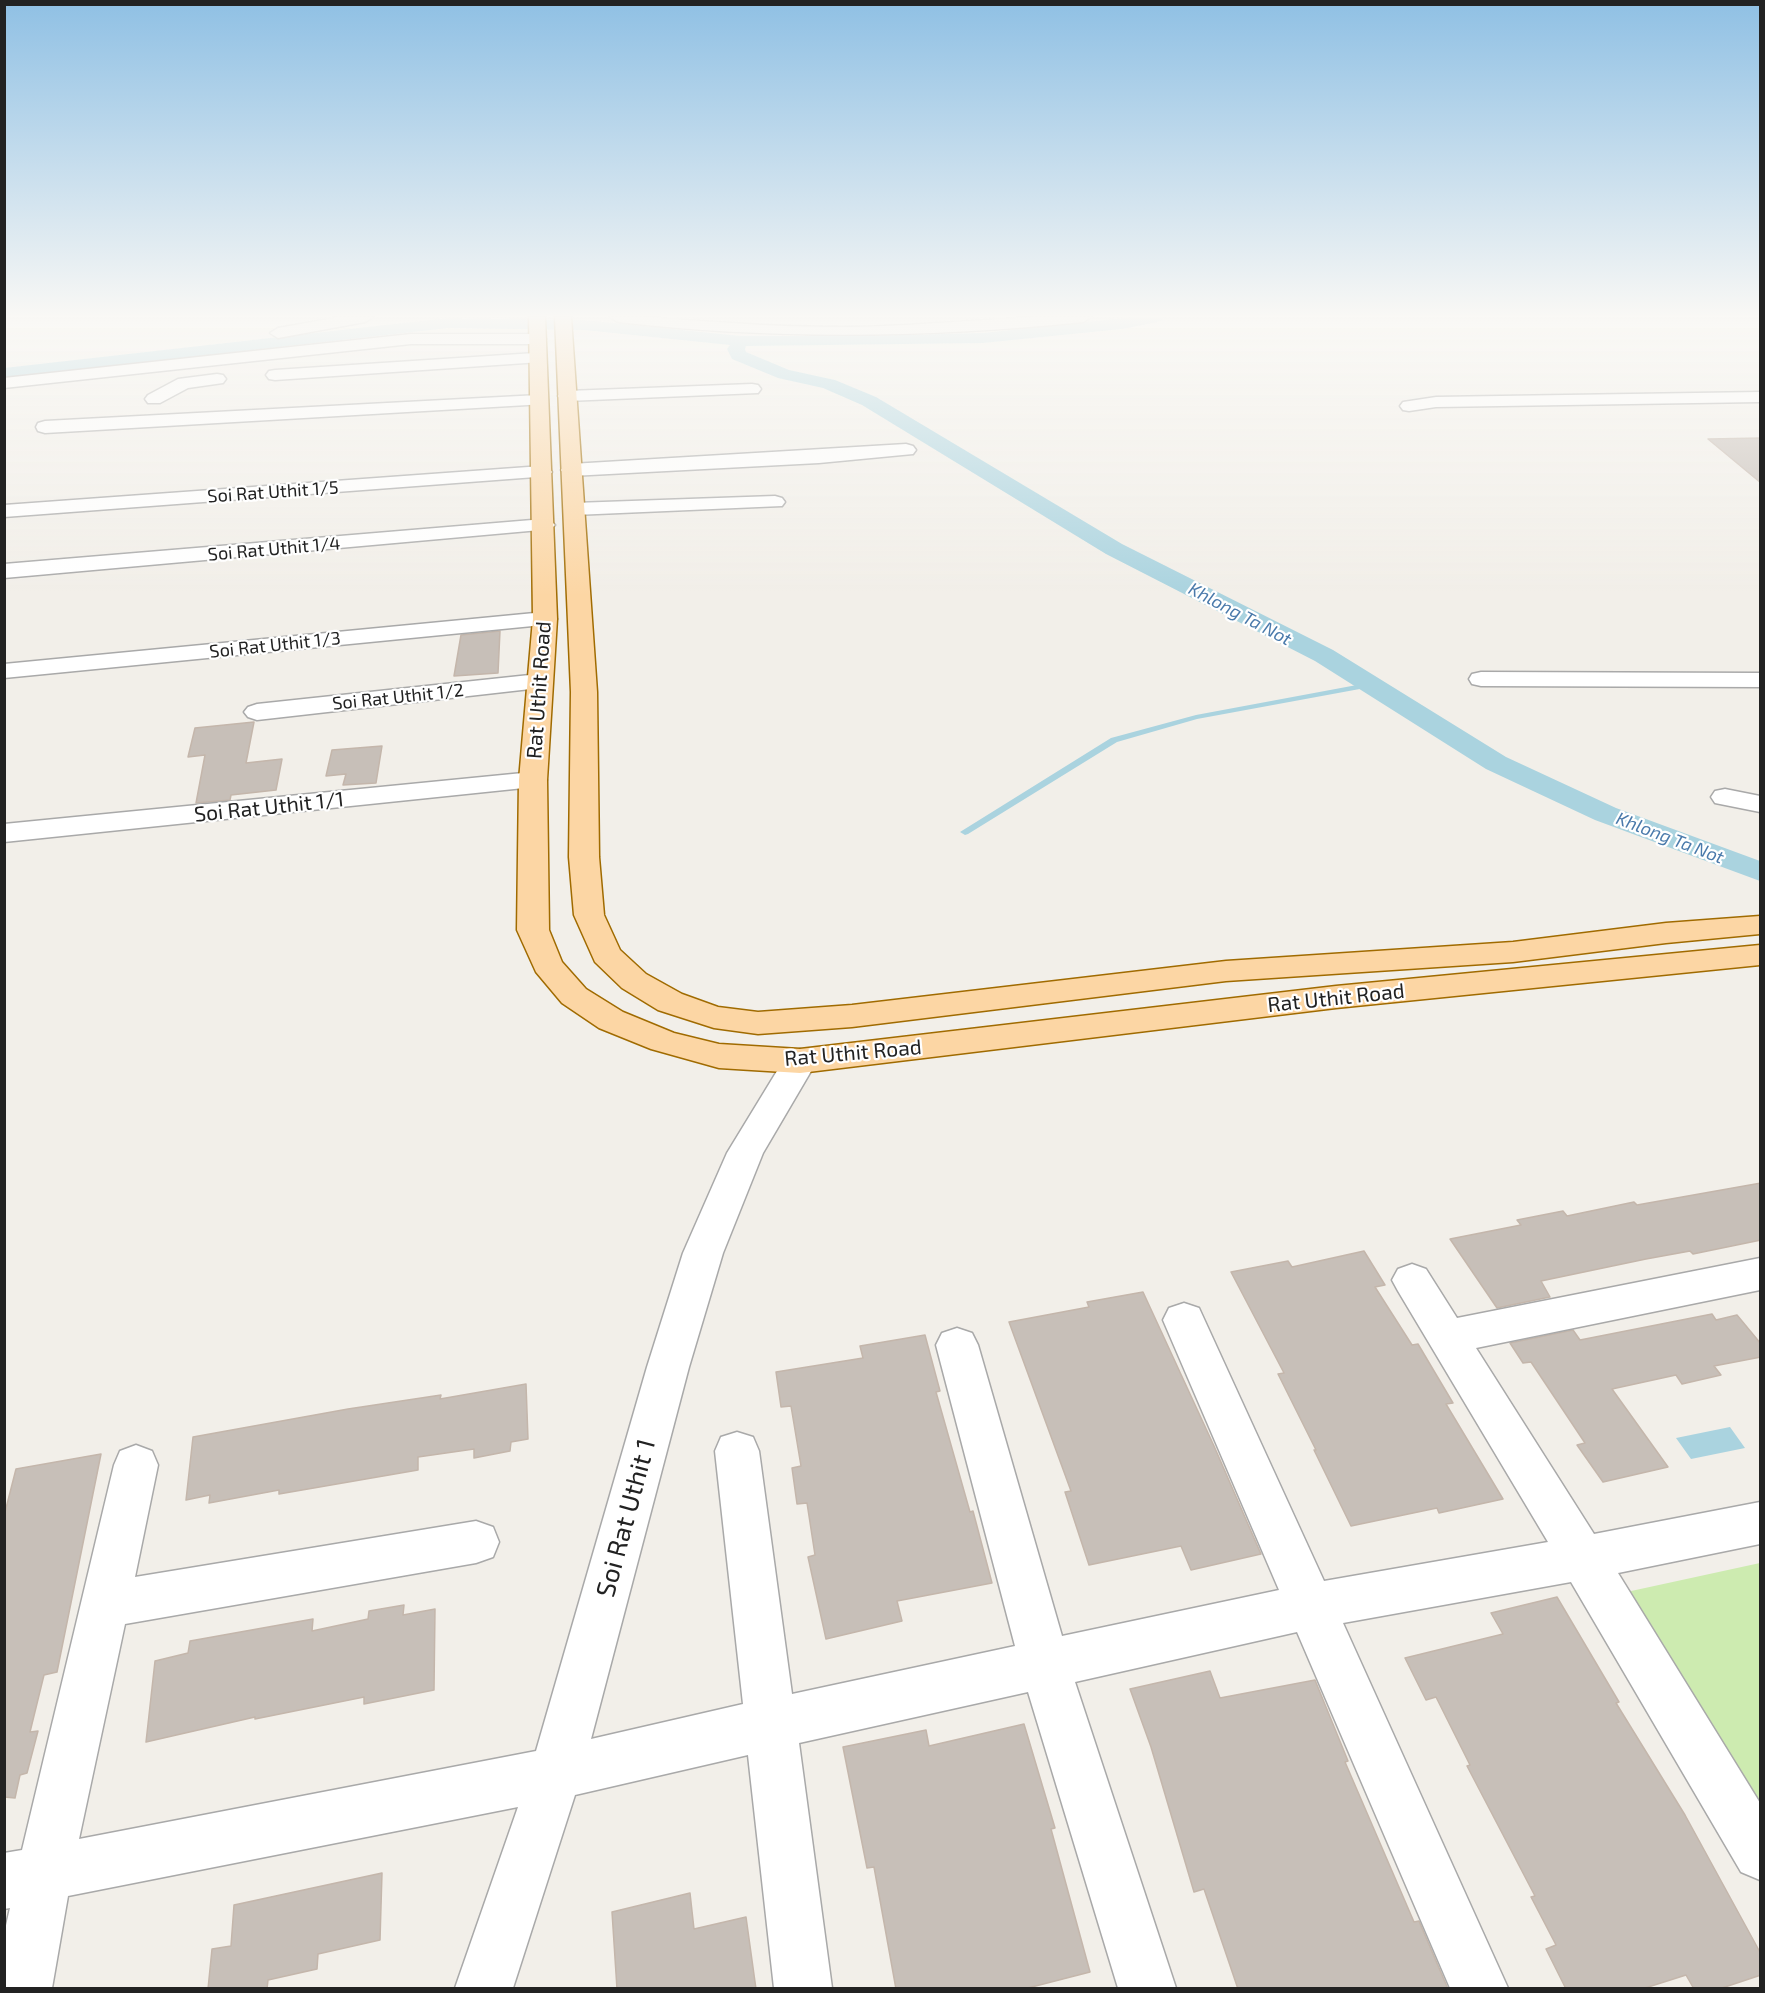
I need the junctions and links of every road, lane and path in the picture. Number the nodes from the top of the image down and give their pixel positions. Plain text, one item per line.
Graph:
1 (356, 410) edge
2 (539, 410) edge
3 (568, 410) edge
4 (45, 427) dead end
5 (906, 450) dead end
6 (571, 470) junction
7 (542, 472) junction
8 (775, 502) dead end
9 (574, 509) junction
10 (4, 511) edge
11 (544, 525) junction
12 (4, 571) edge
13 (545, 619) junction
14 (4, 671) edge
15 (1481, 680) dead end
16 (1761, 680) edge
17 (539, 682) junction
18 (257, 712) dead end
19 (533, 780) junction
20 (1725, 797) dead end
21 (1761, 804) edge
22 (4, 833) edge
23 (1761, 925) edge
24 (1761, 955) edge
25 (800, 1061) junction
26 (1761, 1274) edge
27 (1412, 1280) dead end
28 (1184, 1320) dead end
29 (1446, 1337) junction
30 (957, 1345) dead end
31 (736, 1451) dead end
32 (136, 1465) dead end
33 (1761, 1523) edge
34 (476, 1542) dead end
35 (1583, 1558) junction
36 (104, 1605) junction
37 (1312, 1606) junction
38 (1045, 1665) junction
39 (770, 1724) junction
40 (556, 1773) junction
41 (1761, 1852) edge
42 (24, 1877) edge
43 (22, 1989) edge
44 (484, 1989) edge
45 (803, 1989) edge
46 (1147, 1989) edge
47 (1479, 1989) edge

1 - 4 street
2 - 7 main road, Rat Uthit Road
3 - 6 main road, Rat Uthit Road
5 - 6 street
6 - 9 main road, Rat Uthit Road
7 - 10 street, Soi Rat Uthit 1/5
7 - 11 main road, Rat Uthit Road
8 - 9 street
9 - 23 main road, Rat Uthit Road
11 - 12 street, Soi Rat Uthit 1/4
11 - 13 main road, Rat Uthit Road
13 - 14 street, Soi Rat Uthit 1/3
13 - 17 main road, Rat Uthit Road
15 - 16 street
17 - 18 street, Soi Rat Uthit 1/2
17 - 19 main road, Rat Uthit Road
19 - 22 street, Soi Rat Uthit 1/1
19 - 25 main road, Rat Uthit Road
20 - 21 street
24 - 25 main road, Rat Uthit Road
25 - 40 street, Soi Rat Uthit 1
26 - 29 street
27 - 29 street
28 - 37 street
29 - 35 street
30 - 38 street
31 - 39 street
32 - 36 street
33 - 35 street
34 - 36 street
35 - 37 street
35 - 41 street
36 - 42 street
37 - 38 street
37 - 47 street
38 - 39 street
38 - 46 street
39 - 40 street
39 - 45 street
40 - 42 street
40 - 44 street, Soi Rat Uthit 1
42 - 43 street

